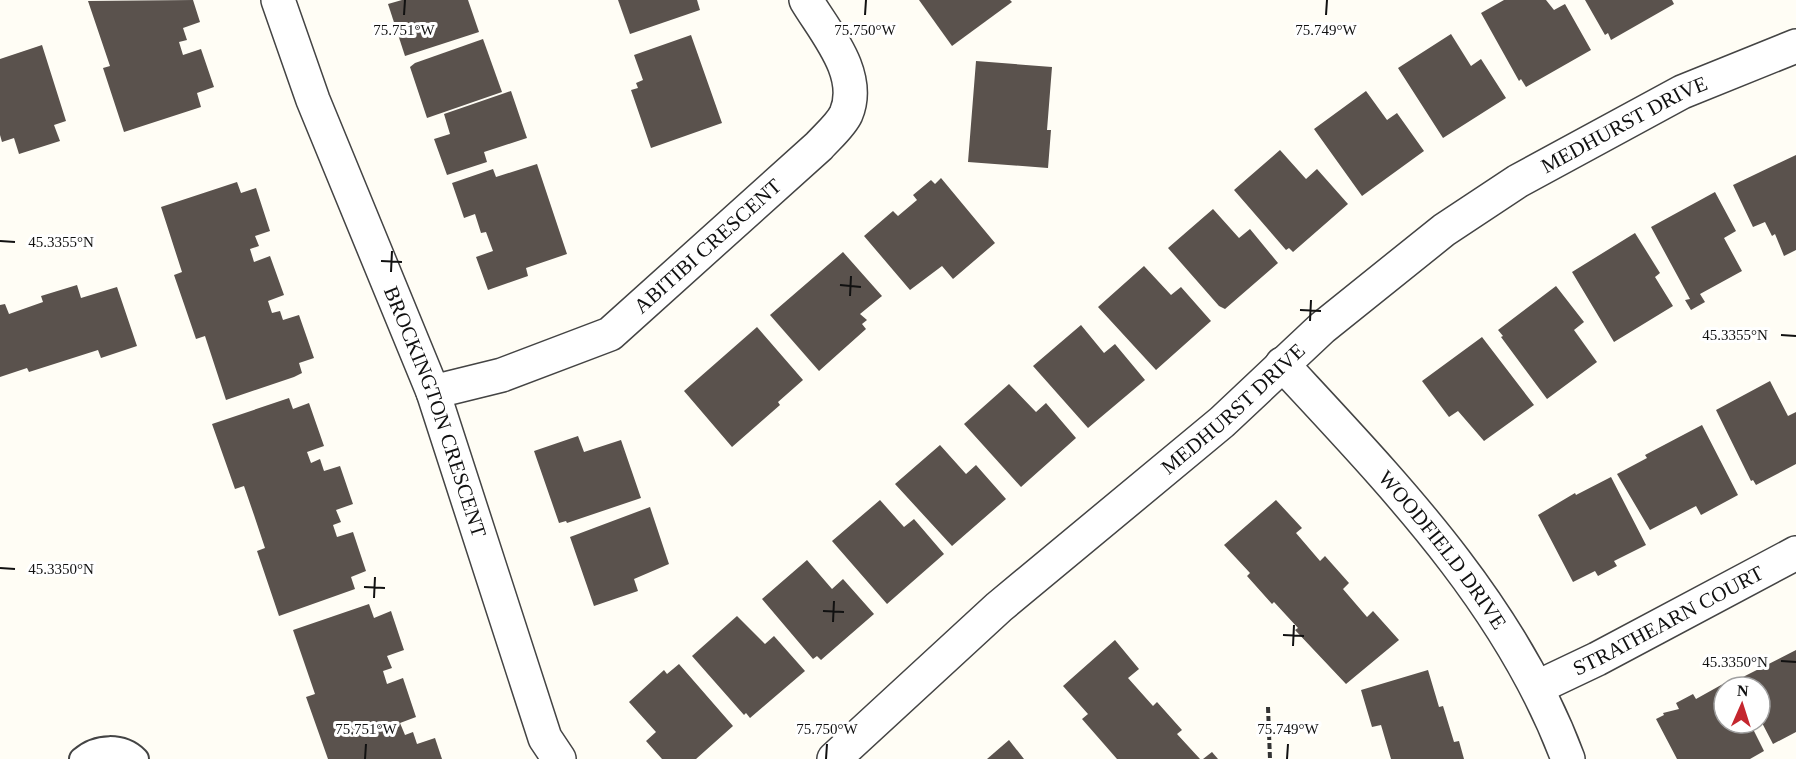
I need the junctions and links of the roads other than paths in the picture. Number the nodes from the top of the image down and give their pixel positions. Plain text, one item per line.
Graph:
1 (278, 0) edge
2 (806, 0) edge
3 (1796, 46) edge
4 (1282, 364) junction
5 (433, 392) junction
6 (1796, 553) edge
7 (1538, 687) junction
8 (81, 759) edge
9 (137, 759) edge
10 (560, 759) edge
11 (834, 759) edge
12 (1568, 759) edge

1 - 5 street, BROCKINGTON CRESCENT
2 - 5 street, ABITIBI CRESCENT
3 - 4 street, MEDHURST DRIVE
4 - 7 street, WOODFIELD DRIVE
4 - 11 street, MEDHURST DRIVE
5 - 10 street, BROCKINGTON CRESCENT
6 - 7 street, STRATHEARN COURT
7 - 12 street, WOODFIELD DRIVE
8 - 9 lane

